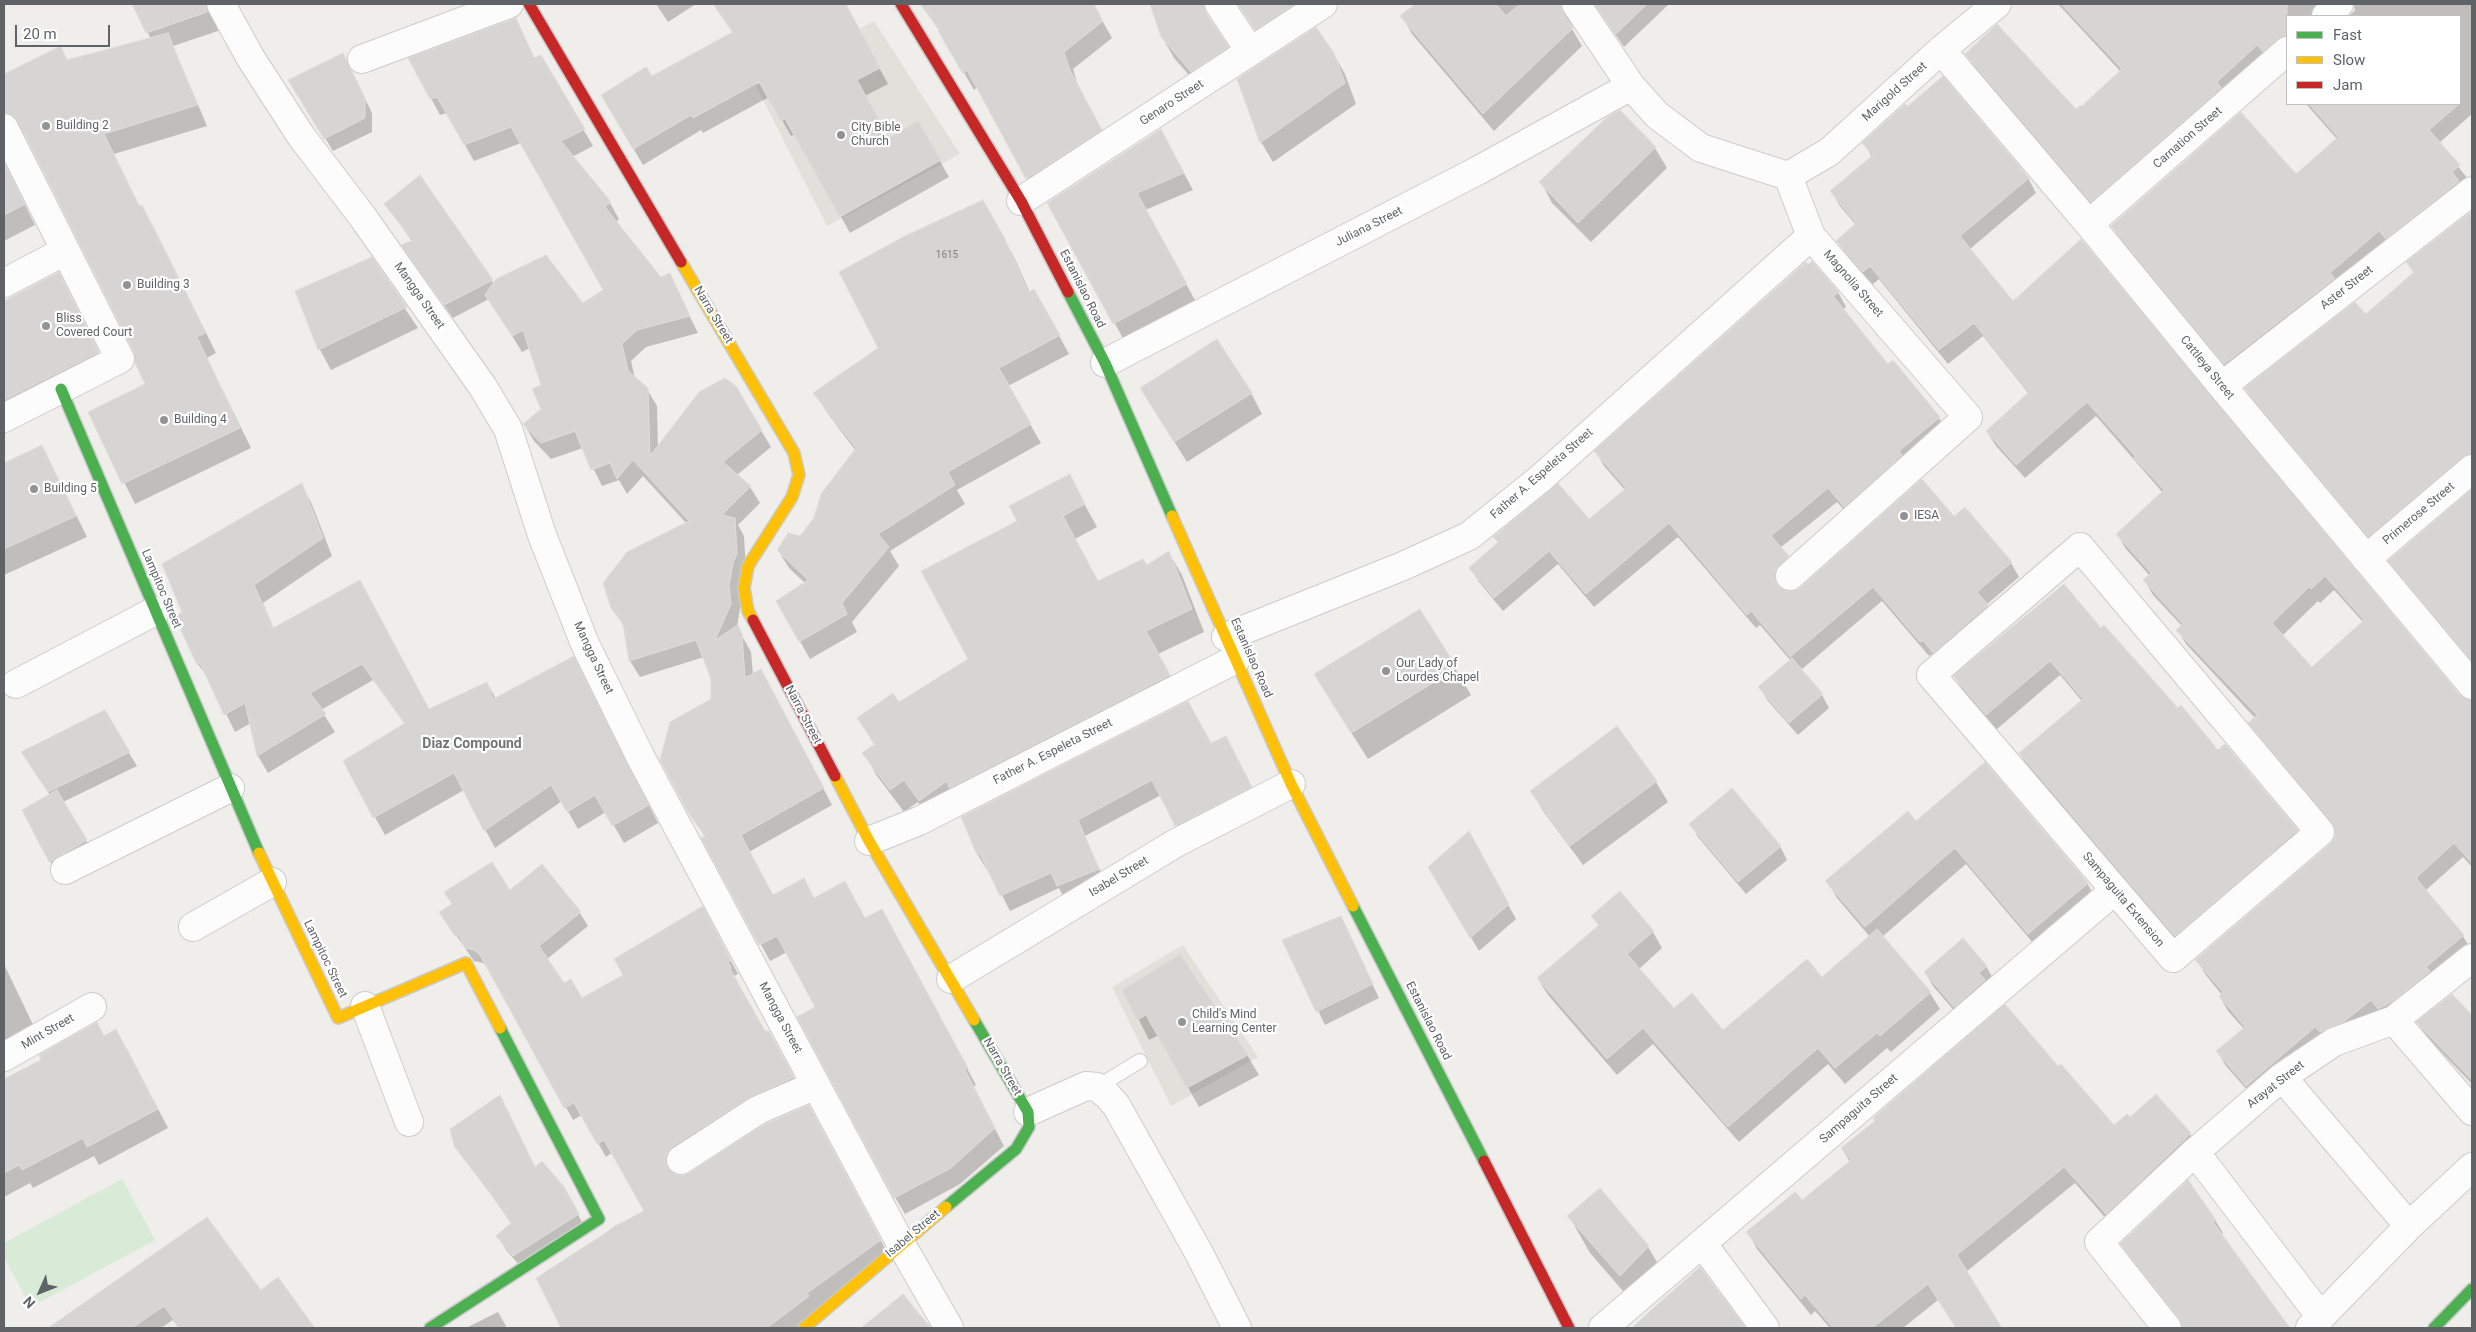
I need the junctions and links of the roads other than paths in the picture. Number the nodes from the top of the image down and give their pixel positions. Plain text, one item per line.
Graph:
1 (221, 4) edge
2 (509, 4) edge
3 (529, 4) edge
4 (901, 4) edge
5 (1219, 4) edge
6 (1322, 4) edge
7 (1576, 4) edge
8 (1997, 4) edge
9 (2312, 4) edge
10 (2339, 4) edge
11 (2324, 15) edge
12 (2326, 15) edge
13 (1941, 50) junction
14 (1250, 51) junction
15 (2286, 52) edge
16 (362, 59) dead end
17 (1631, 86) junction
18 (4, 128) edge
19 (1788, 176) junction
20 (2472, 191) edge
21 (1021, 201) junction
22 (2089, 224) junction
23 (1812, 236) junction
24 (65, 251) junction
25 (4, 282) edge
26 (1105, 364) junction
27 (2222, 386) junction
28 (61, 389) junction
29 (4, 418) edge
30 (2472, 469) edge
31 (2366, 558) junction
32 (1790, 576) dead end
33 (155, 612) junction
34 (1231, 648) junction
35 (16, 684) dead end
36 (2472, 685) edge
37 (1291, 784) junction
38 (230, 788) junction
39 (869, 841) junction
40 (64, 870) dead end
41 (272, 882) junction
42 (2115, 890) junction
43 (193, 927) dead end
44 (2472, 958) edge
45 (951, 979) junction
46 (365, 1006) junction
47 (92, 1007) dead end
48 (2394, 1020) junction
49 (4, 1057) edge
50 (1140, 1061) dead end
51 (2282, 1077) junction
52 (816, 1085) junction
53 (1097, 1087) junction
54 (2472, 1111) edge
55 (1028, 1112) junction
56 (410, 1122) dead end
57 (2196, 1152) junction
58 (681, 1160) dead end
59 (2472, 1166) edge
60 (2409, 1226) junction
61 (1702, 1243) junction
62 (901, 1244) junction
63 (2472, 1289) edge
64 (2316, 1323) edge
65 (430, 1328) edge
66 (804, 1328) edge
67 (949, 1328) edge
68 (1237, 1328) edge
69 (1569, 1328) edge
70 (1603, 1328) edge
71 (1765, 1328) edge
72 (2167, 1328) edge
73 (2434, 1328) edge

1 - 52 street, Mangga Street
2 - 16 street
3 - 39 main road, Narra Street
4 - 21 main road, Estanislao Road
5 - 14 street
6 - 14 street, Genaro Street
7 - 17 street
8 - 13 street, Marigold Street
9 - 11 street
10 - 12 street
13 - 19 street, Marigold Street
13 - 22 street, Cattleya Street
14 - 21 street, Genaro Street
15 - 22 street, Carnation Street
17 - 19 street
17 - 26 street, Juliana Street
18 - 24 street
19 - 23 street, Magnolia Street
20 - 27 street, Aster Street
21 - 26 main road, Estanislao Road
22 - 27 street, Cattleya Street
23 - 32 street, Magnolia Street
23 - 34 street, Father A. Espeleta Street
24 - 25 street
24 - 28 street
26 - 34 main road, Estanislao Road
27 - 31 street, Cattleya Street
28 - 29 street
28 - 33 main road, Lampitoc Street
30 - 31 street, Primerose Street
31 - 36 street, Cattleya Street
33 - 35 street
33 - 38 main road, Lampitoc Street
34 - 37 main road, Estanislao Road
34 - 39 street, Father A. Espeleta Street
37 - 45 street, Isabel Street
37 - 69 main road, Estanislao Road
38 - 40 street
38 - 41 main road, Lampitoc Street
39 - 45 main road, Narra Street
41 - 43 street
41 - 46 main road, Lampitoc Street
42 - 42 street, Sampaguita Extension
42 - 61 street, Sampaguita Street
44 - 48 street, Arayat Street
45 - 55 main road, Narra Street
46 - 56 street
46 - 65 main road, Lampitoc Street
47 - 49 street, Mint Street
48 - 51 street, Arayat Street
48 - 54 street
50 - 53 lane
51 - 57 street, Arayat Street
51 - 60 street
52 - 58 street
52 - 62 street, Mangga Street
53 - 55 street
53 - 68 street
55 - 62 main road, Isabel Street
57 - 64 street
57 - 72 street, Arayat Street
59 - 60 street
60 - 64 street
61 - 70 street, Sampaguita Street
61 - 71 street
62 - 66 main road, Isabel Street
62 - 67 street, Mangga Street
63 - 73 main road

